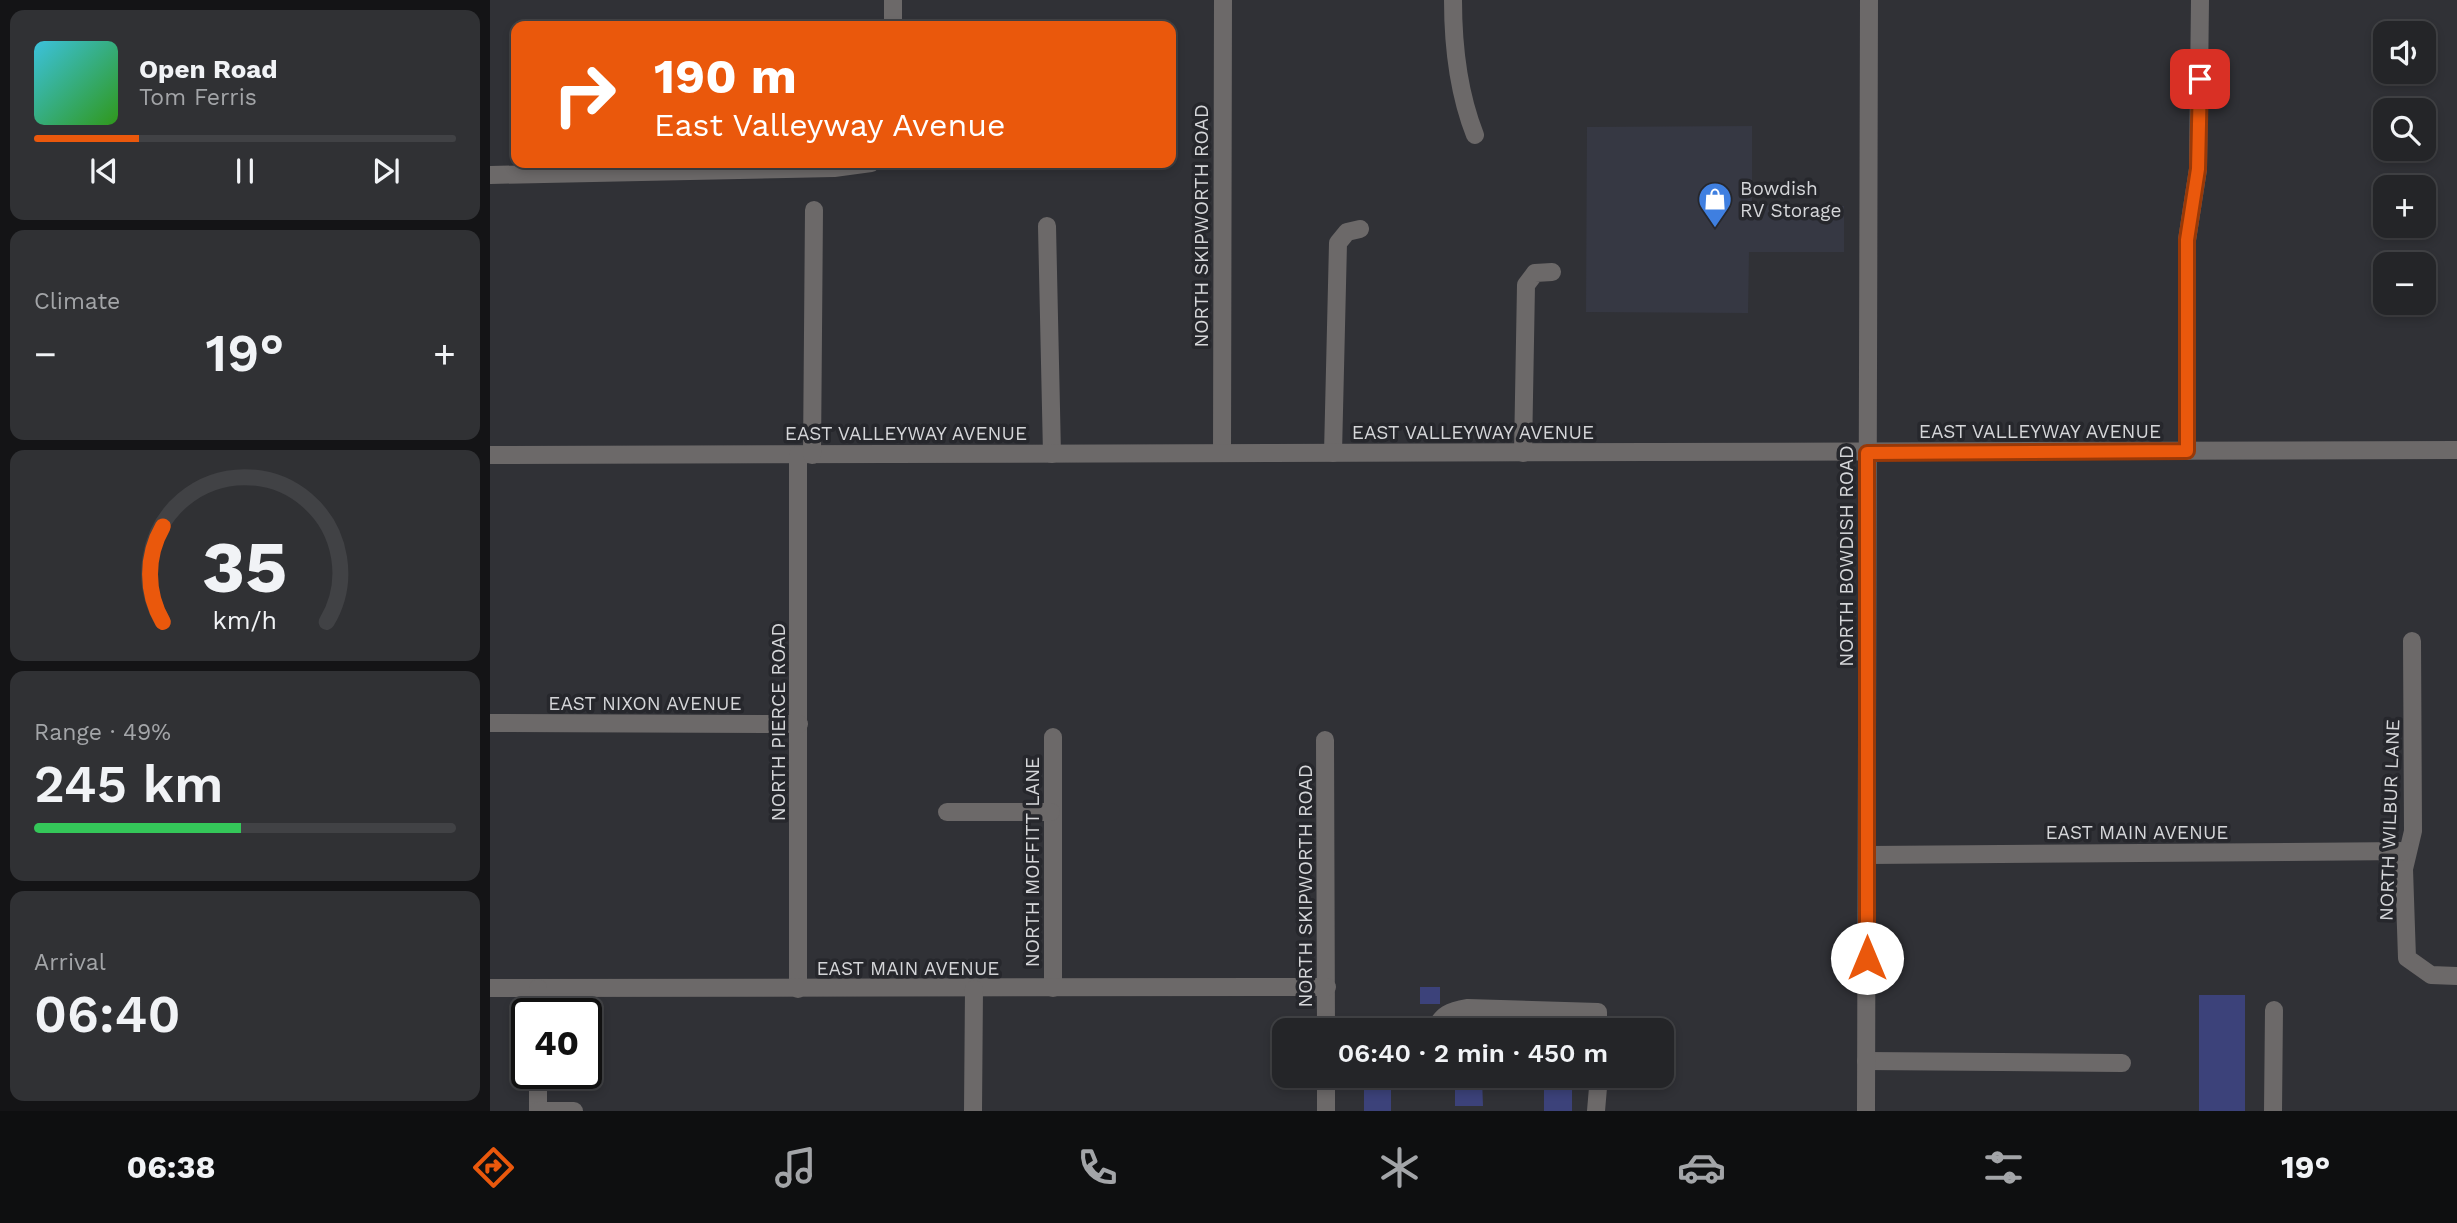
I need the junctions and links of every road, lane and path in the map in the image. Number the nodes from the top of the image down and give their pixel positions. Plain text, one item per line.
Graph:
1 (893, 0) edge
2 (1223, 0) edge
3 (1453, 0) edge
4 (1869, 0) edge
5 (2200, 0) edge
6 (893, 21) edge
7 (1475, 135) dead end
8 (834, 168) edge
9 (490, 175) edge
10 (814, 210) dead end
11 (1047, 226) dead end
12 (1360, 229) dead end
13 (1552, 272) dead end
14 (2457, 450) edge
15 (2187, 451) junction
16 (1222, 453) junction
17 (1333, 453) junction
18 (1523, 453) junction
19 (1867, 453) junction
20 (1052, 454) junction
21 (490, 455) edge
22 (805, 455) junction
23 (2412, 641) dead end
24 (490, 723) edge
25 (799, 724) junction
26 (1053, 737) dead end
27 (1325, 740) dead end
28 (947, 812) dead end
29 (1051, 812) junction
30 (2407, 851) junction
31 (1868, 855) junction
32 (2457, 976) edge
33 (1326, 987) junction
34 (490, 988) edge
35 (538, 988) junction
36 (1053, 988) junction
37 (798, 989) junction
38 (974, 989) junction
39 (538, 998) edge
40 (2274, 1010) dead end
41 (1326, 1018) edge
42 (1440, 1018) edge
43 (1598, 1018) edge
44 (1866, 1061) junction
45 (2122, 1063) dead end
46 (1326, 1088) edge
47 (1598, 1088) edge
48 (538, 1089) edge
49 (538, 1111) edge
50 (574, 1111) edge
51 (973, 1111) edge
52 (1326, 1111) edge
53 (1596, 1111) edge
54 (1866, 1111) edge
55 (2273, 1111) edge

1 - 6 street
2 - 16 street, NORTH SKIPWORTH ROAD
3 - 7 street
4 - 19 street, NORTH BOWDISH ROAD
5 - 15 street
8 - 9 street
10 - 22 street, NORTH PIERCE ROAD
11 - 20 street
12 - 17 street
13 - 18 street
14 - 15 street, EAST VALLEYWAY AVENUE
15 - 19 street, EAST VALLEYWAY AVENUE
16 - 17 street, EAST VALLEYWAY AVENUE
16 - 20 street, EAST VALLEYWAY AVENUE
17 - 18 street, EAST VALLEYWAY AVENUE
18 - 19 street, EAST VALLEYWAY AVENUE
19 - 31 street, NORTH BOWDISH ROAD
20 - 22 street, EAST VALLEYWAY AVENUE
21 - 22 street, EAST VALLEYWAY AVENUE
22 - 25 street, NORTH PIERCE ROAD
23 - 30 street, NORTH WILBUR LANE
24 - 25 street, EAST NIXON AVENUE
25 - 37 street, NORTH PIERCE ROAD
26 - 29 street, NORTH MOFFITT LANE
27 - 33 street, NORTH SKIPWORTH ROAD
28 - 29 street
29 - 36 street, NORTH MOFFITT LANE
30 - 31 street, EAST MAIN AVENUE
30 - 32 street, NORTH WILBUR LANE
31 - 44 street, NORTH BOWDISH ROAD
33 - 36 street, EAST MAIN AVENUE
33 - 41 street, NORTH SKIPWORTH ROAD
34 - 35 street, EAST MAIN AVENUE
35 - 37 street, EAST MAIN AVENUE
35 - 39 street
36 - 38 street, EAST MAIN AVENUE
37 - 38 street, EAST MAIN AVENUE
38 - 51 street
40 - 55 street
42 - 43 street
44 - 45 street
44 - 54 street, NORTH BOWDISH ROAD
46 - 52 street
47 - 53 street
48 - 49 street
49 - 50 street

